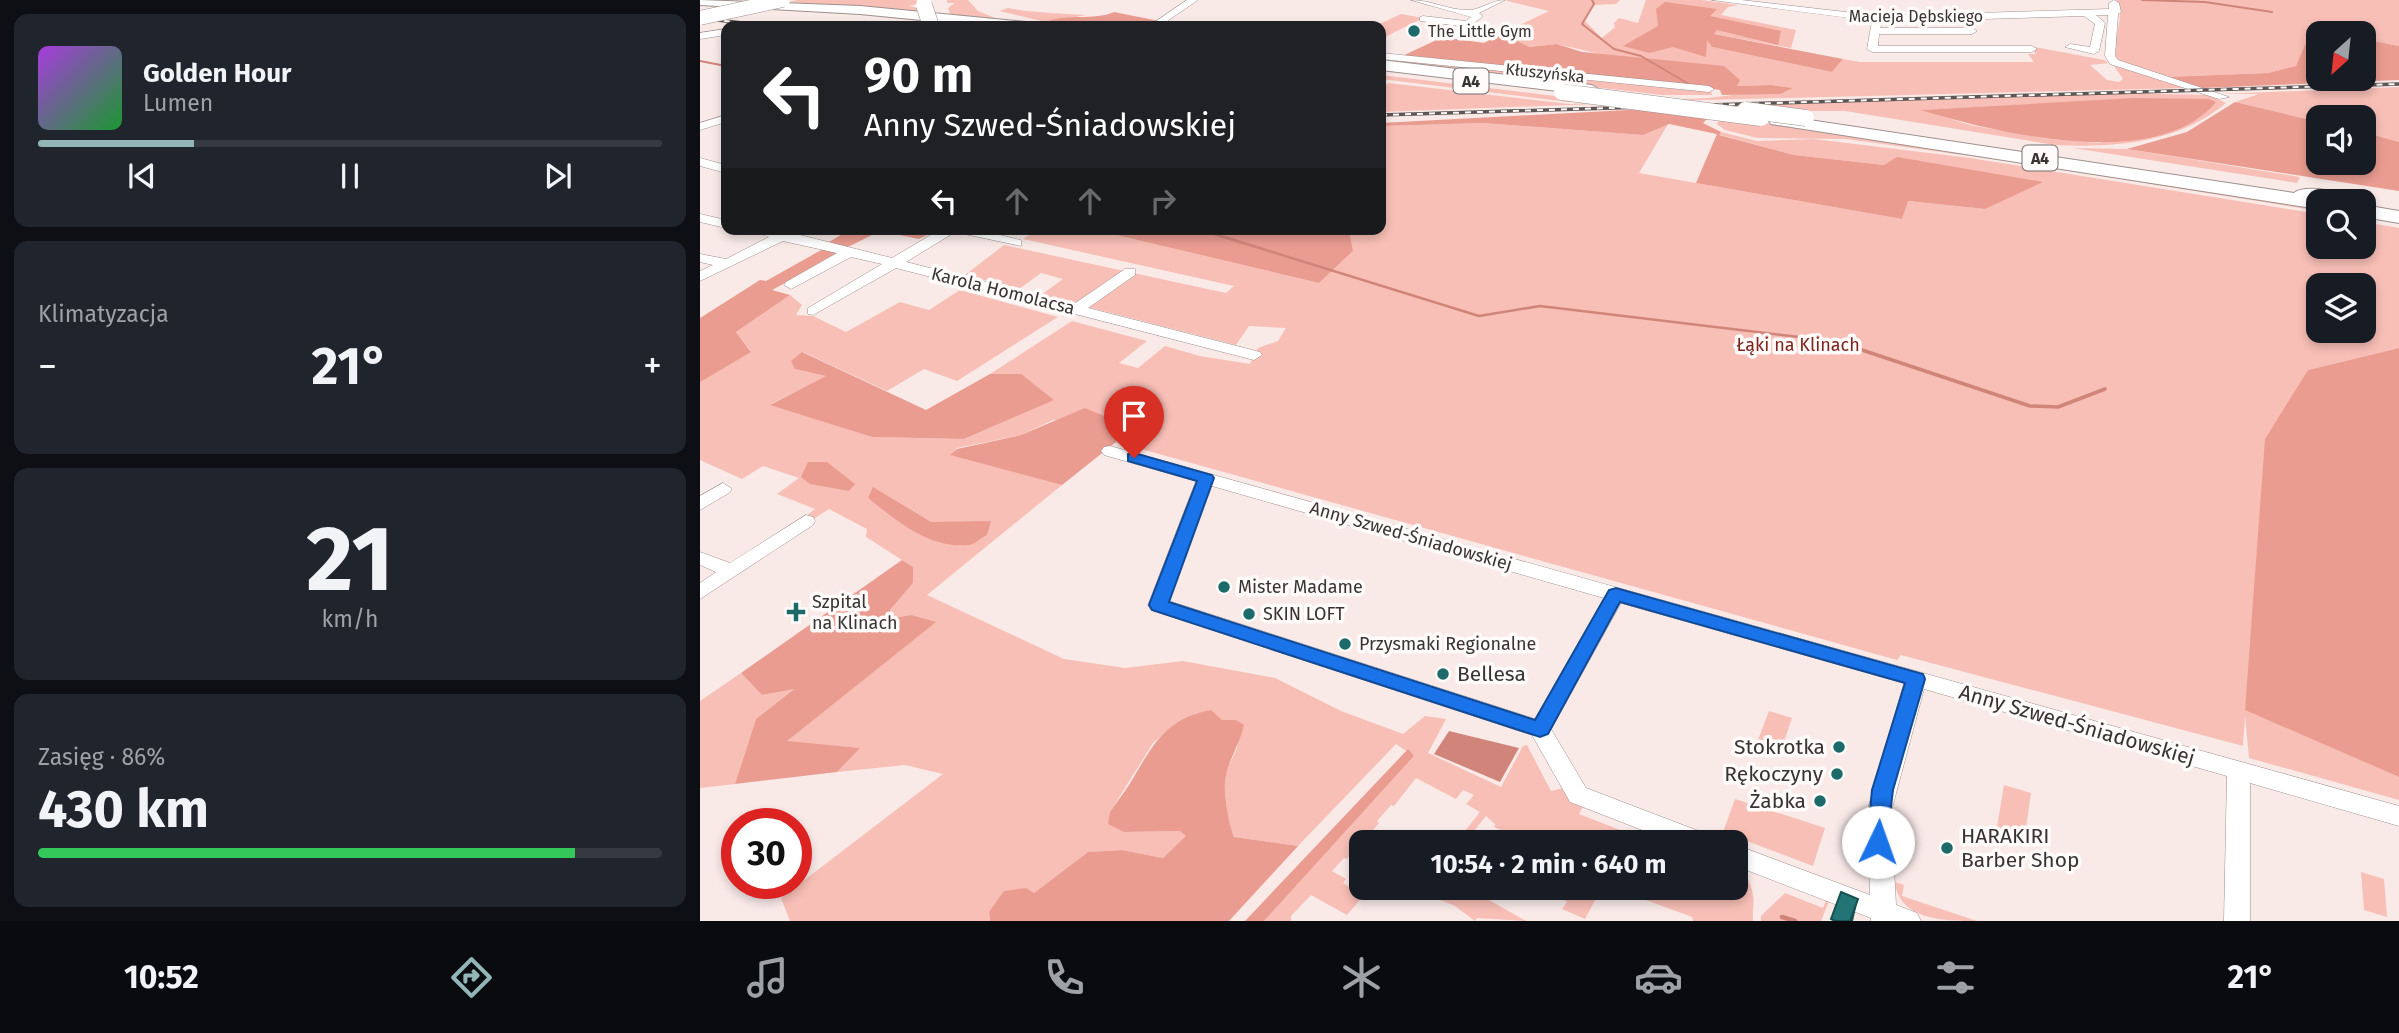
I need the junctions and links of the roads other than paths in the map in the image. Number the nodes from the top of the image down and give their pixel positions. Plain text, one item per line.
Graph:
1 (783, 0) edge
2 (1193, 0) edge
3 (1416, 0) edge
4 (1500, 0) edge
5 (1717, 0) edge
6 (1787, 0) edge
7 (2013, 0) edge
8 (2042, 0) edge
9 (2112, 0) edge
10 (924, 1) edge
11 (742, 2) edge
12 (700, 4) edge
13 (1993, 4) dead end
14 (2052, 4) edge
15 (942, 6) dead end
16 (979, 6) dead end
17 (2071, 8) junction
18 (1779, 9) junction
19 (2116, 12) junction
20 (1472, 13) junction
21 (2086, 13) junction
22 (2031, 15) junction
23 (2001, 16) junction
24 (700, 18) edge
25 (1423, 19) dead end
26 (1880, 19) junction
27 (928, 21) edge
28 (930, 21) edge
29 (946, 21) edge
30 (975, 21) edge
31 (1014, 21) edge
32 (1162, 21) edge
33 (1875, 31) junction
34 (1972, 31) dead end
35 (721, 33) edge
36 (700, 36) edge
37 (2070, 47) dead end
38 (2032, 49) dead end
39 (1386, 57) edge
40 (1386, 69) edge
41 (1386, 69) edge
42 (1709, 89) dead end
43 (2223, 97) dead end
44 (1806, 118) joint
45 (721, 120) edge
46 (700, 127) edge
47 (700, 162) edge
48 (721, 168) edge
49 (2306, 195) edge
50 (2306, 201) edge
51 (2376, 206) edge
52 (2399, 210) edge
53 (2376, 213) edge
54 (2399, 217) edge
55 (700, 218) edge
56 (721, 223) edge
57 (784, 235) edge
58 (794, 235) edge
59 (940, 235) edge
60 (982, 235) edge
61 (1016, 243) dead end
62 (849, 252) junction
63 (700, 258) edge
64 (726, 263) junction
65 (890, 263) junction
66 (1129, 272) dead end
67 (700, 277) edge
68 (791, 285) dead end
69 (1076, 309) junction
70 (813, 310) dead end
71 (1254, 355) dead end
72 (1110, 451) dead end
73 (1206, 478) junction
74 (723, 489) dead end
75 (700, 504) edge
76 (806, 521) dead end
77 (700, 558) edge
78 (732, 571) junction
79 (700, 592) edge
80 (1616, 594) junction
81 (1916, 679) junction
82 (1540, 729) junction
83 (2239, 771) junction
84 (2399, 816) edge
85 (1669, 830) edge
86 (1748, 860) edge
87 (1883, 916) edge
88 (1908, 921) edge
89 (2237, 921) edge

1 - 24 main road, bridge
2 - 32 street
3 - 20 street
4 - 20 street
5 - 18 street, Macieja Dębskiego
6 - 18 street
7 - 22 street
8 - 14 street
9 - 19 street
10 - 28 highway, bridge
11 - 12 highway
11 - 30 highway
12 - 27 highway
13 - 23 street
14 - 17 street
15 - 29 highway
16 - 31 highway
17 - 21 street
17 - 22 street, Macieja Dębskiego
18 - 26 street, Macieja Dębskiego
19 - 21 street
19 - 43 street
20 - 25 street
21 - 37 street
22 - 23 street, Macieja Dębskiego
23 - 26 street, Macieja Dębskiego
26 - 33 street
33 - 34 street
33 - 38 street
35 - 36 street
39 - 42 street, Kłuszyńska
40 - 50 highway, A4, bridge
41 - 44 highway, A4, bridge
44 - 49 highway, A4
45 - 46 street
47 - 48 street
51 - 52 highway
53 - 54 highway
55 - 56 street
57 - 64 street
58 - 62 street, Karola Homolacsa
59 - 65 street
60 - 61 street
62 - 65 street, Karola Homolacsa
62 - 68 street
63 - 64 street
64 - 67 street
65 - 69 street, Karola Homolacsa
65 - 70 street
66 - 69 street
69 - 71 street, Karola Homolacsa
72 - 73 street, Anny Szwed-Śniadowskiej
73 - 80 street, Anny Szwed-Śniadowskiej
73 - 82 street
74 - 75 street
76 - 78 street
77 - 78 street
78 - 79 street
80 - 81 street, Anny Szwed-Śniadowskiej
80 - 82 street
81 - 83 street, Anny Szwed-Śniadowskiej
81 - 87 street
82 - 85 street
83 - 84 street, Anny Szwed-Śniadowskiej
83 - 89 street
86 - 87 street
87 - 88 street

